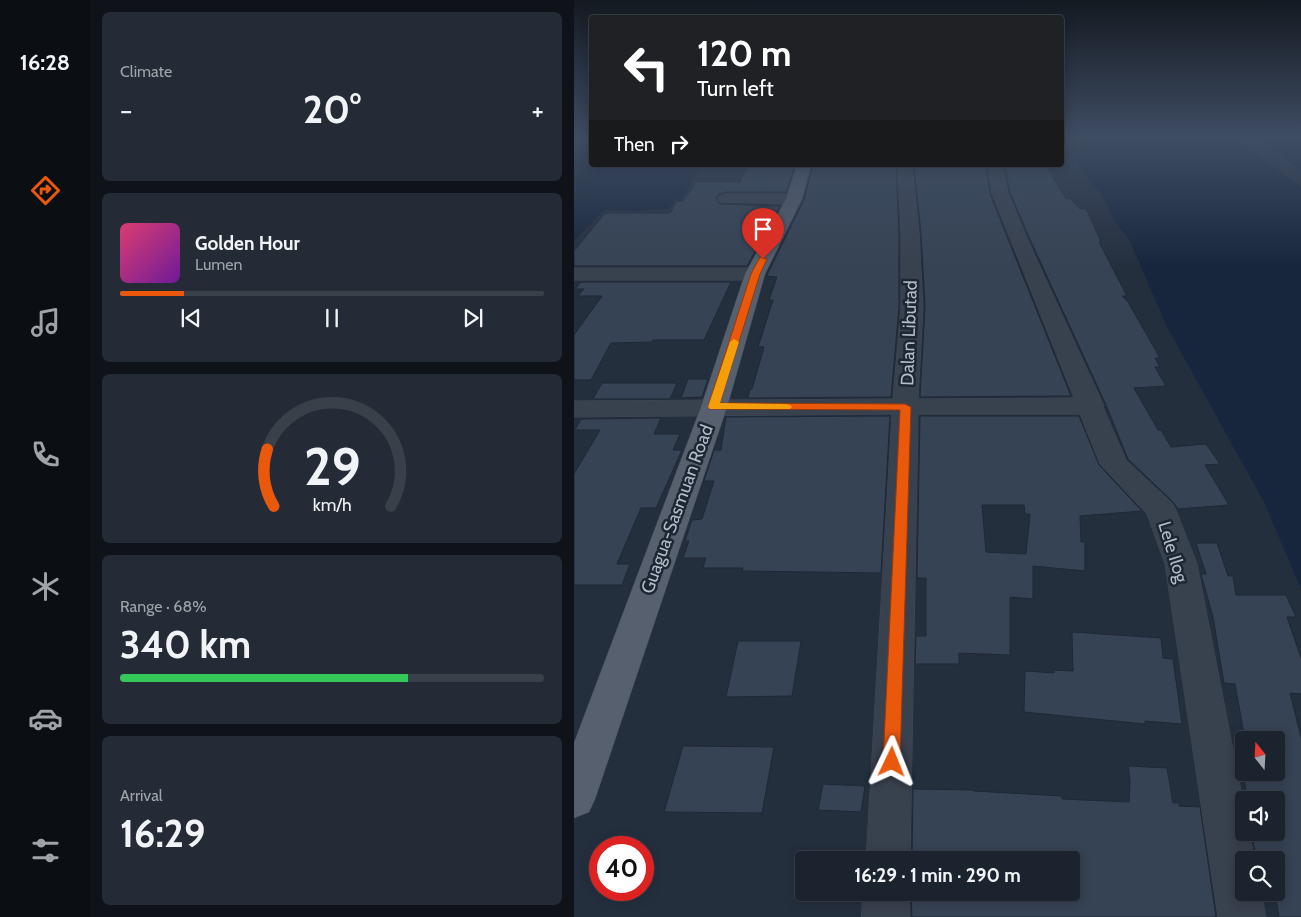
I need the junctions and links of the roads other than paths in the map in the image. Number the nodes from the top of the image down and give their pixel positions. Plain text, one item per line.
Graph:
1 (799, 181) edge
2 (906, 181) edge
3 (997, 181) edge
4 (726, 199) dead end
5 (794, 199) junction
6 (574, 274) edge
7 (756, 274) junction
8 (1091, 406) junction
9 (714, 407) junction
10 (905, 407) junction
11 (574, 410) edge
12 (574, 799) edge
13 (888, 851) edge
14 (886, 901) edge
15 (886, 917) edge
16 (1242, 917) edge

1 - 5 main road, Guagua-Sasmuan Road
2 - 10 street, Dalan Libutad
3 - 8 street, Lele Ilog
4 - 5 street
5 - 7 main road, Guagua-Sasmuan Road
6 - 7 street
7 - 9 main road, Guagua-Sasmuan Road
8 - 10 street
8 - 16 street, Lele Ilog
9 - 10 street
9 - 11 street
9 - 12 main road, Guagua-Sasmuan Road
10 - 13 street, Dalan Libutad
14 - 15 street

